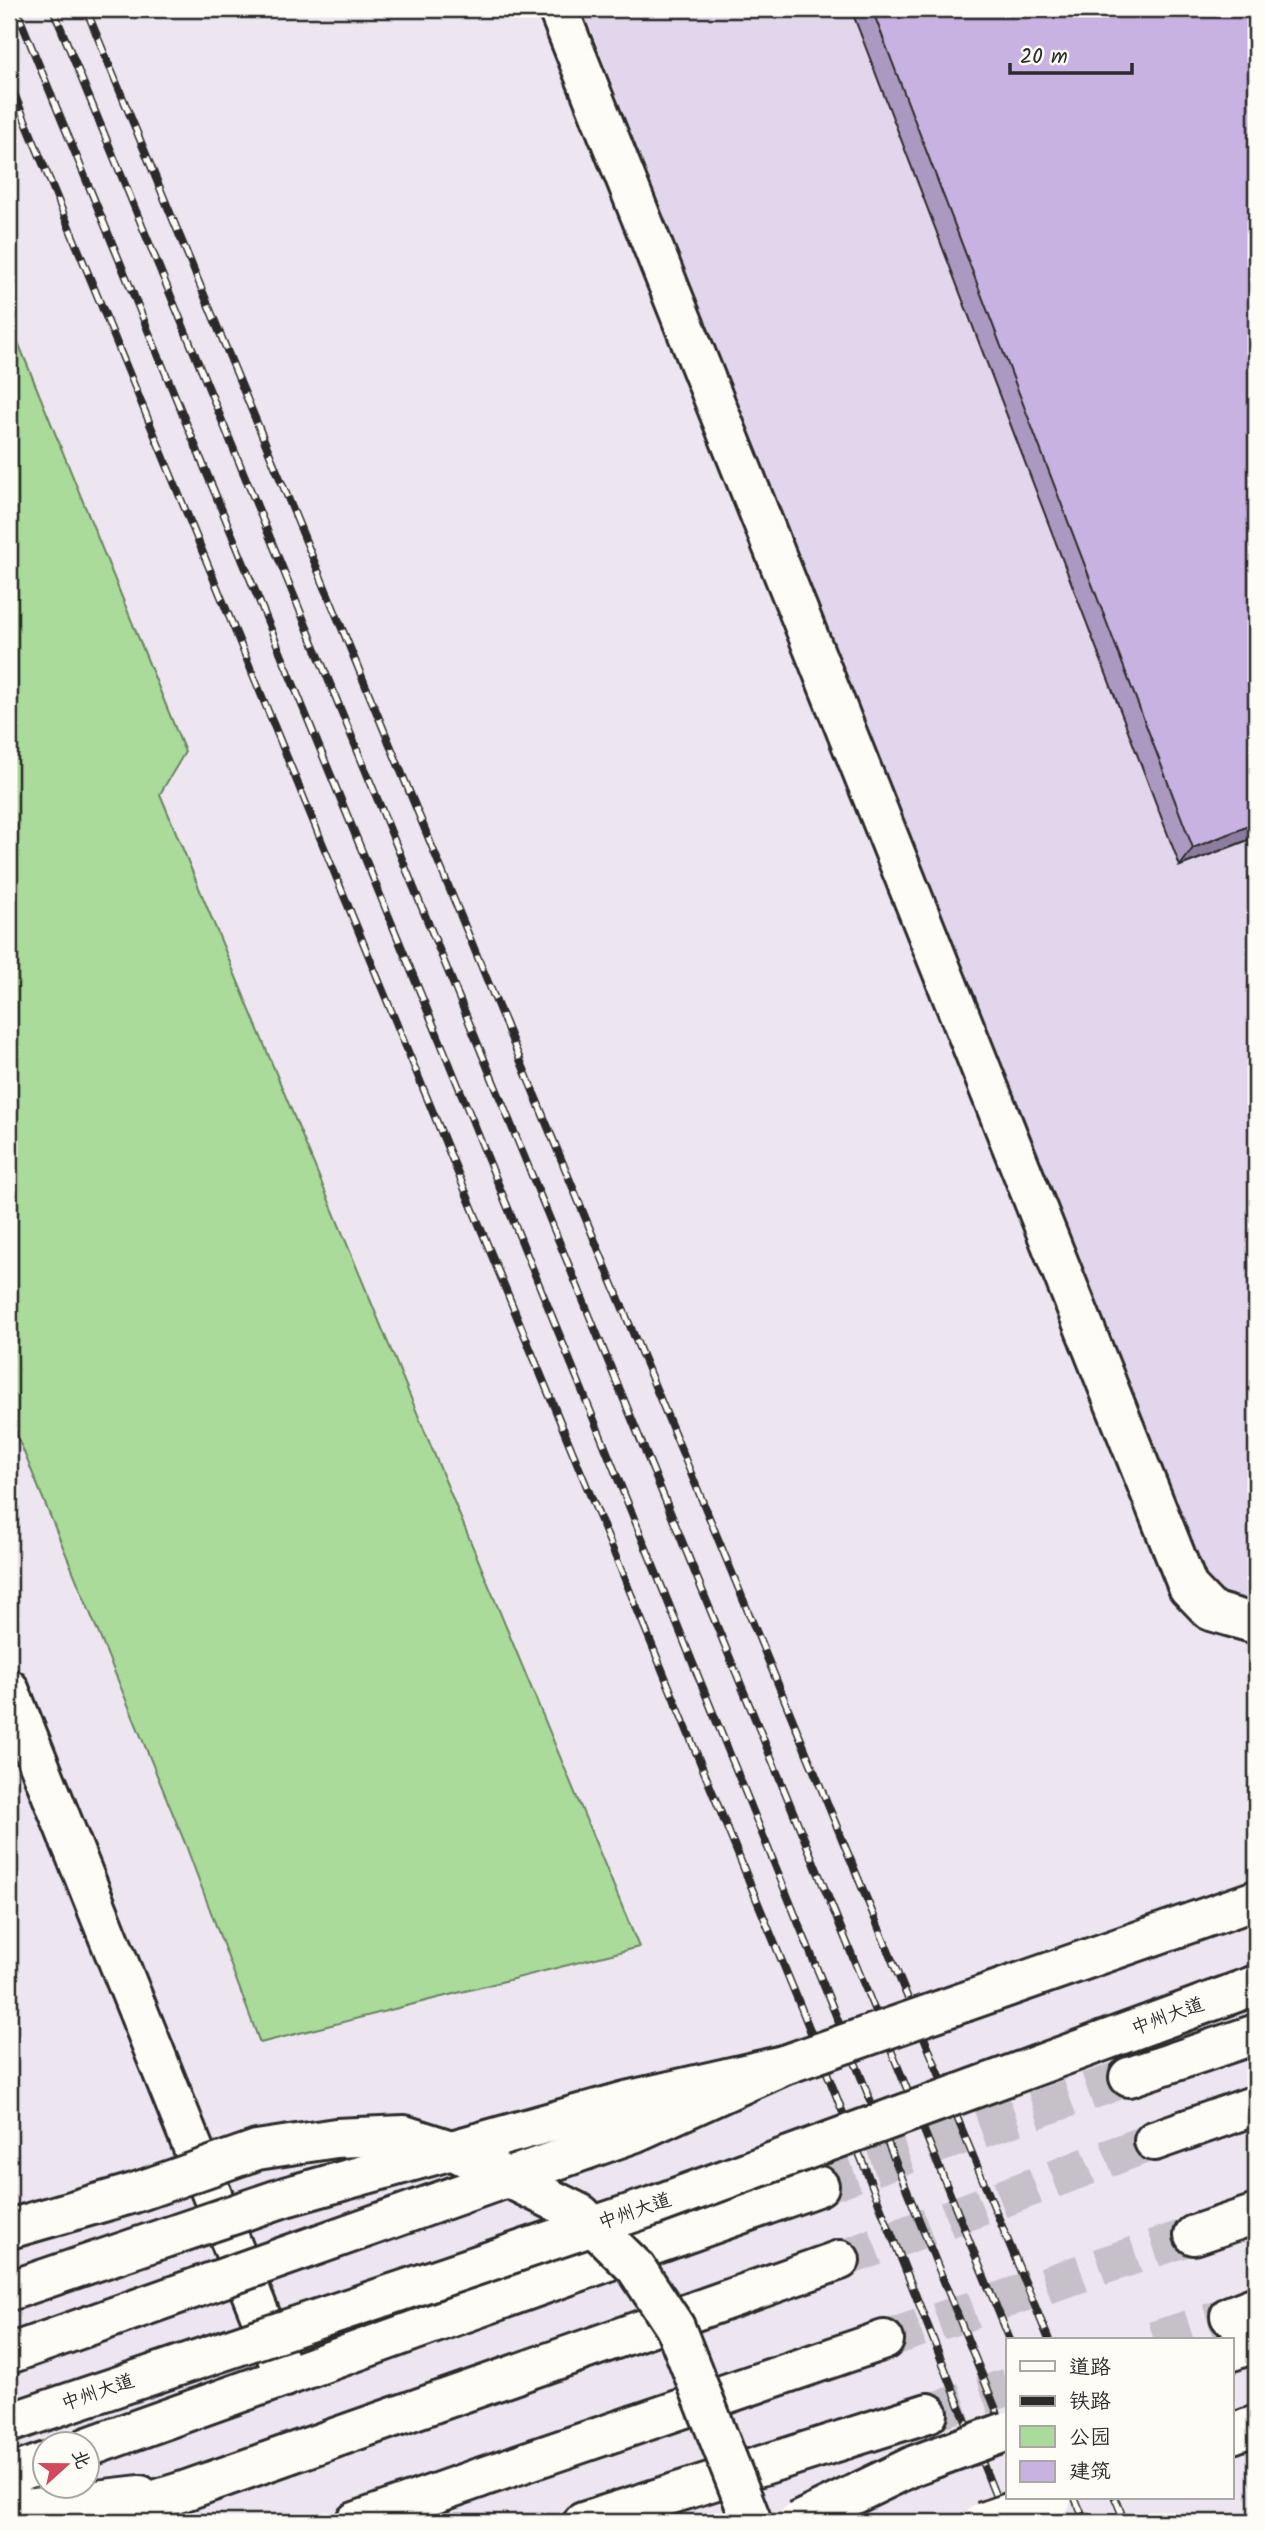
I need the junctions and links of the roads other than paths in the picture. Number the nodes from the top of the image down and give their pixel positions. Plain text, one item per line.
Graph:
1 (558, 9) edge
2 (1256, 1624) edge
3 (9, 1689) edge
4 (1256, 1900) edge
5 (1256, 1985) edge
6 (1256, 2034) edge
7 (784, 2065) junction
8 (1129, 2077) tunnel mouth
9 (1256, 2105) edge
10 (1154, 2141) tunnel mouth
11 (819, 2186) tunnel mouth
12 (1256, 2214) edge
13 (9, 2230) edge
14 (1194, 2235) tunnel mouth
15 (839, 2260) tunnel mouth
16 (9, 2291) edge
17 (884, 2340) tunnel mouth
18 (9, 2354) edge
19 (285, 2376) junction
20 (928, 2413) tunnel mouth
21 (9, 2423) edge
22 (1256, 2425) edge
23 (1006, 2432) edge
24 (1234, 2433) edge
25 (102, 2442) edge
26 (32, 2467) edge
27 (9, 2475) edge
28 (184, 2491) junction
29 (1046, 2500) edge
30 (9, 2510) edge
31 (85, 2522) edge
32 (355, 2522) edge
33 (583, 2522) edge
34 (752, 2522) edge
35 (797, 2522) edge
36 (983, 2522) edge

1 - 2 main road
3 - 19 main road
4 - 7 main road, bridge
5 - 21 main road, 中州大道, bridge
6 - 8 main road
7 - 16 main road, bridge
7 - 18 main road, bridge
9 - 10 main road
11 - 19 main road
12 - 14 main road
13 - 34 main road, bridge
15 - 28 main road
17 - 32 main road
19 - 25 main road
20 - 33 main road
22 - 24 main road
23 - 35 main road, bridge
26 - 27 main road
28 - 30 main road
28 - 31 main road
29 - 36 main road, bridge

